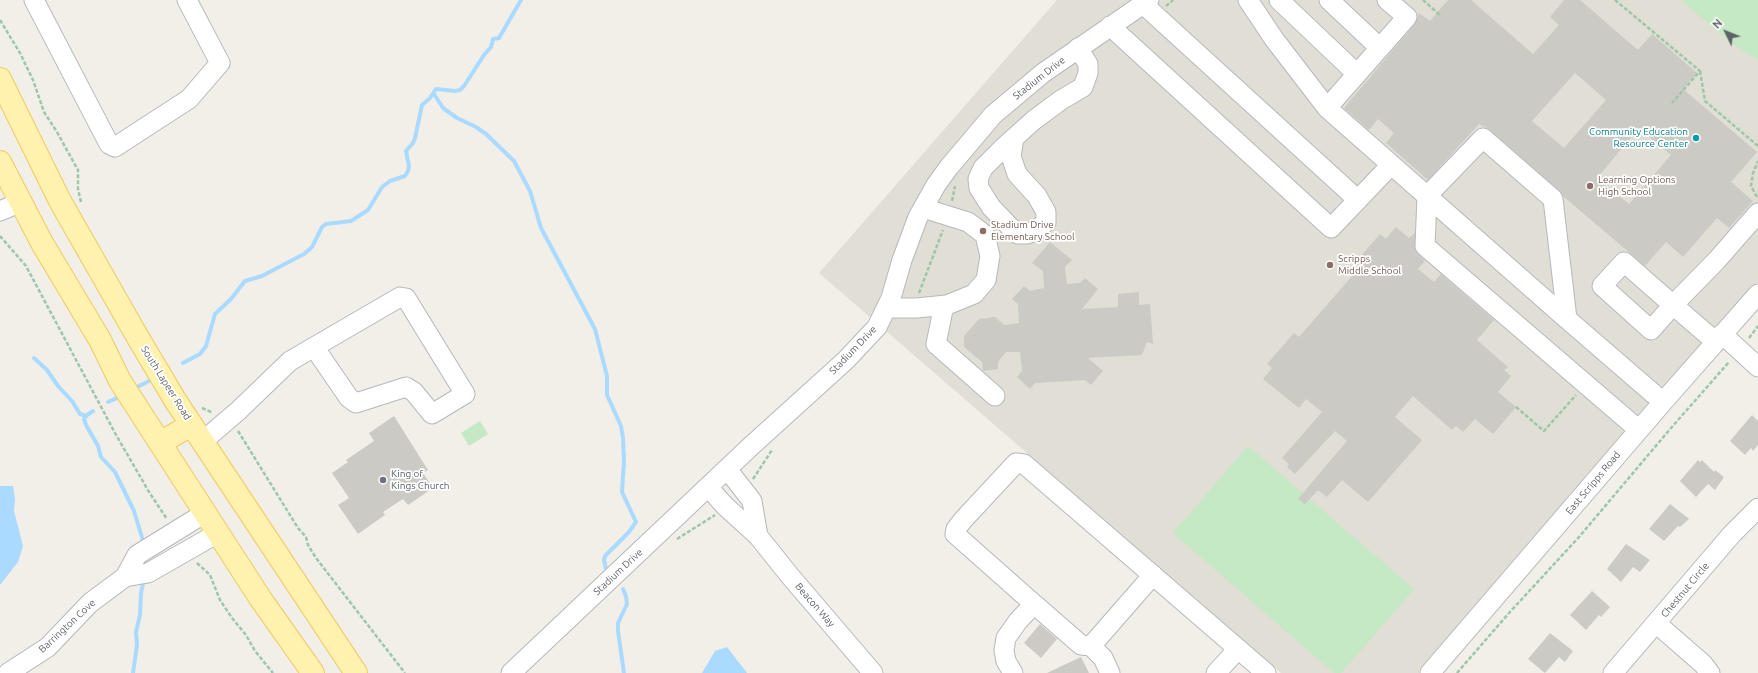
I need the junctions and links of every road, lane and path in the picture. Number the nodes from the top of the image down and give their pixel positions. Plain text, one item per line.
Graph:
1 (34, 0) edge
2 (187, 0) edge
3 (1248, 0) edge
4 (1279, 0) edge
5 (1329, 0) edge
6 (1388, 0) edge
7 (1423, 0) edge
8 (1615, 0) edge
9 (1146, 2) edge
10 (1441, 16) dead end
11 (0, 20) edge
12 (1110, 26) junction
13 (1078, 48) junction
14 (1380, 48) junction
15 (1700, 71) junction
16 (1357, 74) junction
17 (0, 79) edge
18 (1672, 103) dead end
19 (1326, 108) junction
20 (1014, 138) junction
21 (1758, 146) edge
22 (1758, 161) edge
23 (0, 162) edge
24 (1390, 166) junction
25 (11, 192) edge
26 (1427, 196) junction
27 (1758, 199) edge
28 (1358, 200) junction
29 (82, 205) dead end
30 (923, 208) junction
31 (0, 211) edge
32 (1758, 213) edge
33 (0, 236) edge
34 (1758, 294) edge
35 (944, 305) junction
36 (886, 308) junction
37 (1567, 318) junction
38 (1758, 326) edge
39 (136, 336) junction
40 (1719, 338) junction
41 (100, 340) junction
42 (314, 347) junction
43 (1740, 350) junction
44 (1758, 366) edge
45 (1580, 391) dead end
46 (996, 396) dead end
47 (1663, 402) junction
48 (198, 404) dead end
49 (1516, 407) dead end
50 (230, 418) junction
51 (1638, 430) junction
52 (197, 433) junction
53 (160, 443) junction
54 (727, 469) junction
55 (708, 487) junction
56 (1758, 508) edge
57 (205, 513) junction
58 (175, 532) junction
59 (218, 533) junction
60 (758, 536) junction
61 (188, 550) junction
62 (1152, 575) junction
63 (125, 577) junction
64 (1034, 604) junction
65 (1657, 624) junction
66 (1091, 646) junction
67 (1238, 649) junction
68 (312, 670) edge
69 (8, 673) edge
70 (273, 673) edge
71 (356, 673) edge
72 (404, 673) edge
73 (511, 673) edge
74 (873, 673) edge
75 (1013, 673) edge
76 (1110, 673) edge
77 (1216, 673) edge
78 (1266, 673) edge
79 (1430, 673) edge
80 (1457, 673) edge
81 (1613, 673) edge
82 (1710, 673) edge

1 - 2 street
3 - 19 street
4 - 16 street
5 - 14 street
6 - 14 street
7 - 10 path
8 - 15 path
9 - 12 street, Stadium Drive
9 - 28 street
11 - 29 path
12 - 13 street, Stadium Drive
12 - 28 street
13 - 20 street
13 - 30 street, Stadium Drive
14 - 16 street
15 - 18 path
15 - 21 path
16 - 19 street
17 - 39 main road, South Lapeer Road
19 - 24 street
20 - 20 street
22 - 27 path
23 - 25 main road
24 - 26 street
24 - 28 street
25 - 31 street
25 - 41 main road
26 - 37 street
26 - 37 street
26 - 51 street
30 - 35 street
30 - 36 street, Stadium Drive
32 - 40 street
33 - 58 path
34 - 40 street, East Scripps Road
35 - 36 street
35 - 46 street
36 - 54 street, Stadium Drive
37 - 47 street
38 - 43 path
39 - 41 main road
39 - 52 main road, South Lapeer Road
40 - 43 street
40 - 47 street, East Scripps Road
41 - 53 main road
42 - 42 street
42 - 50 street
43 - 44 street
43 - 80 path
45 - 49 path
47 - 51 street, East Scripps Road
48 - 50 path
50 - 52 street
50 - 72 path
51 - 79 street, East Scripps Road
52 - 53 main road
52 - 71 main road, South Lapeer Road
53 - 57 main road
54 - 55 street, Stadium Drive
54 - 60 street, Beacon Way
55 - 60 street, Beacon Way
55 - 73 street, Stadium Drive
56 - 65 street, Chestnut Circle
57 - 58 street, Barrington Cove
57 - 59 main road
58 - 63 street, Barrington Cove
59 - 61 street, Barrington Cove
59 - 68 main road
60 - 74 street, Beacon Way
61 - 63 street, Barrington Cove
61 - 70 path
62 - 64 street
62 - 66 street
62 - 67 street
63 - 69 street, Barrington Cove
64 - 66 street
64 - 75 street
65 - 81 street, Chestnut Circle
65 - 82 street
66 - 76 street
67 - 77 street
67 - 78 street

